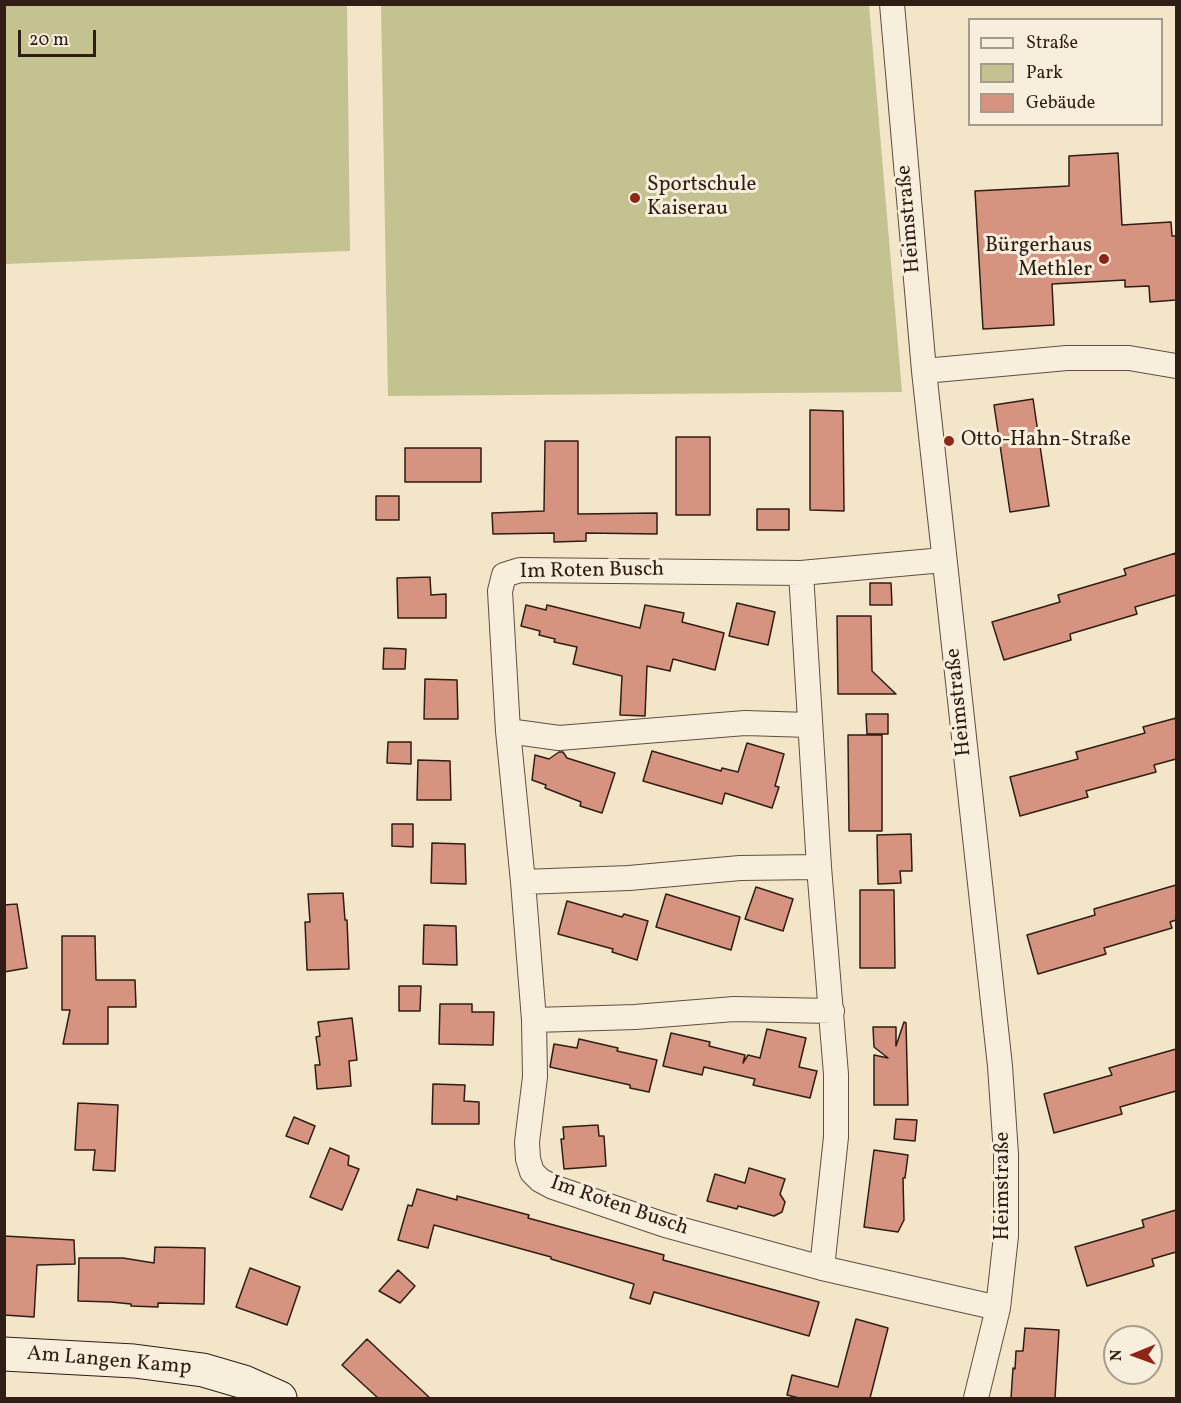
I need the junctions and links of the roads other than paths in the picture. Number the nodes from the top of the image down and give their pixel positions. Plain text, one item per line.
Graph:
1 (892, 4) edge
2 (1176, 366) edge
3 (924, 371) junction
4 (943, 560) junction
5 (801, 573) junction
6 (809, 725) junction
7 (508, 731) junction
8 (819, 867) junction
9 (523, 882) junction
10 (832, 1011) junction
11 (534, 1020) junction
12 (822, 1268) junction
13 (998, 1308) junction
14 (4, 1354) edge
15 (280, 1398) edge
16 (976, 1398) edge

1 - 3 street, Heimstraße
2 - 3 street
3 - 4 street, Heimstraße
4 - 5 street, Im Roten Busch
4 - 13 street, Heimstraße
5 - 6 street
5 - 7 street, Im Roten Busch
6 - 7 street
6 - 8 street
7 - 9 street, Im Roten Busch
8 - 9 street
8 - 10 street
9 - 11 street, Im Roten Busch
10 - 11 street
10 - 12 street
11 - 12 street, Im Roten Busch
12 - 13 street, Im Roten Busch
13 - 16 street, Heimstraße
14 - 15 street, Am Langen Kamp

